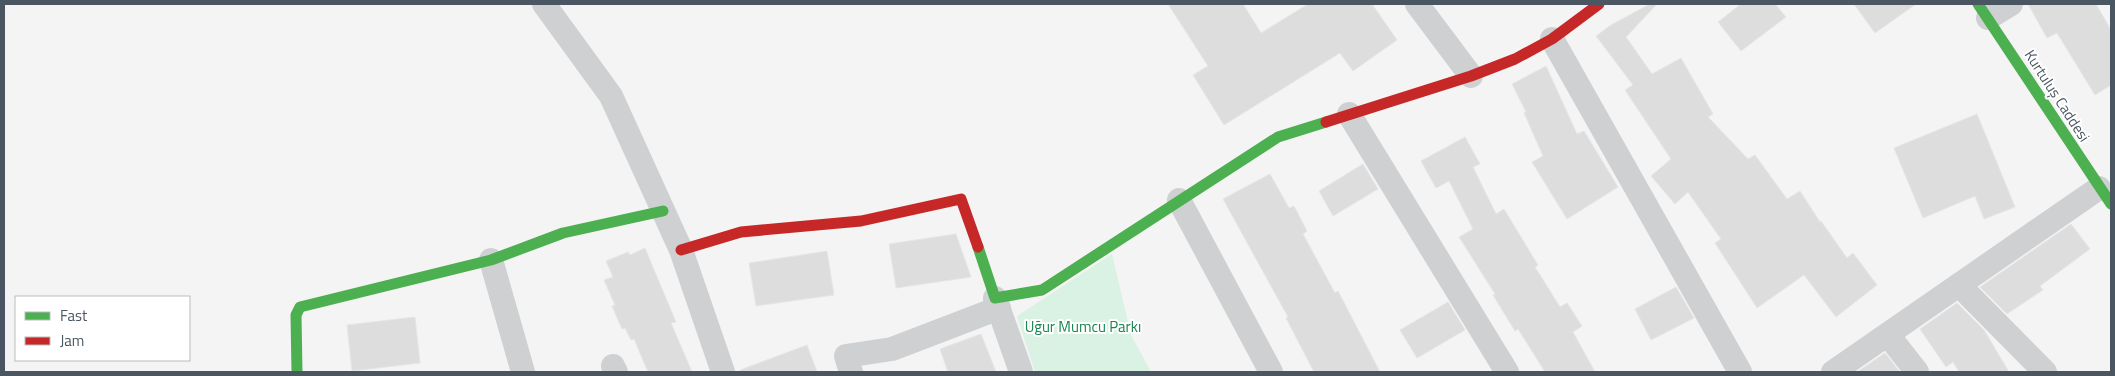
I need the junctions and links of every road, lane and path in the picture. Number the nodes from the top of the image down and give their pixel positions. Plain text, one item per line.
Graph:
1 (544, 4) edge
2 (1417, 4) edge
3 (1599, 4) edge
4 (2011, 4) edge
5 (1983, 11) edge
6 (1552, 39) junction
7 (1471, 76) junction
8 (1349, 114) junction
9 (2105, 196) edge
10 (1179, 200) junction
11 (663, 211) junction
12 (680, 250) junction
13 (491, 260) junction
14 (1959, 285) junction
15 (997, 303) junction
16 (1888, 335) junction
17 (296, 372) edge
18 (523, 372) edge
19 (723, 372) edge
20 (851, 372) edge
21 (1021, 372) edge
22 (1271, 372) edge
23 (1507, 372) edge
24 (1740, 372) edge
25 (1833, 372) edge
26 (1917, 372) edge
27 (2045, 372) edge

1 - 11 street
2 - 7 street
3 - 6 street
4 - 5 street
5 - 9 street, Kurtuluş Caddesi
6 - 7 street
6 - 24 street
7 - 8 street
8 - 10 street
8 - 23 street
9 - 14 street
10 - 15 street
10 - 22 street
11 - 12 street
11 - 13 street
12 - 15 street
12 - 19 street
13 - 17 street
13 - 18 street
14 - 16 street
14 - 27 street
15 - 20 street
15 - 21 street
16 - 25 street
16 - 26 street

